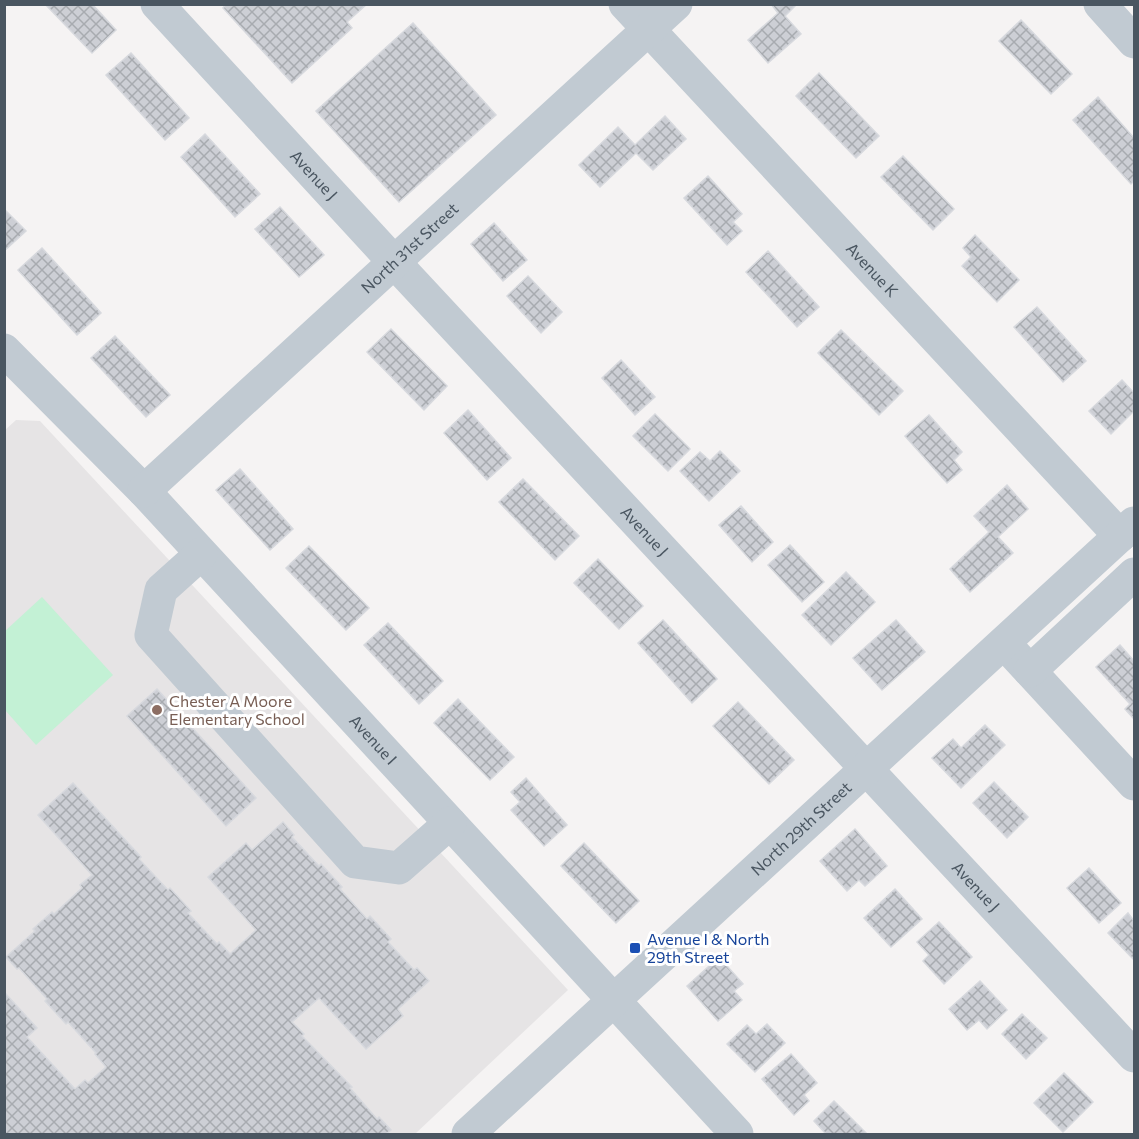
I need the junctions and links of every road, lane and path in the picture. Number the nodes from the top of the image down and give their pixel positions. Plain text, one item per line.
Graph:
1 (157, 4) edge
2 (625, 4) edge
3 (676, 4) edge
4 (1100, 4) edge
5 (648, 30) junction
6 (1134, 42) edge
7 (395, 264) junction
8 (11, 372) edge
9 (144, 491) junction
10 (1127, 530) edge
11 (201, 554) junction
12 (1134, 574) edge
13 (1004, 643) junction
14 (1030, 671) junction
15 (866, 770) junction
16 (1134, 784) edge
17 (450, 823) junction
18 (614, 1001) junction
19 (1134, 1056) edge
20 (468, 1134) edge
21 (737, 1134) edge

1 - 7 street, Avenue J
2 - 5 street, Avenue K
3 - 5 street, North 31st Street
4 - 6 street
5 - 7 street, North 31st Street
5 - 10 street, Avenue K
7 - 9 street, North 31st Street
7 - 15 street, Avenue J
8 - 9 street, Avenue I
9 - 11 street, Avenue I
10 - 13 street, North 29th Street
11 - 17 street, Avenue I
11 - 17 street
12 - 14 street
13 - 14 street
13 - 15 street, North 29th Street
14 - 16 street
15 - 18 street, North 29th Street
15 - 19 street, Avenue J
17 - 18 street, Avenue I
18 - 20 street, North 29th Street
18 - 21 street, Avenue I

